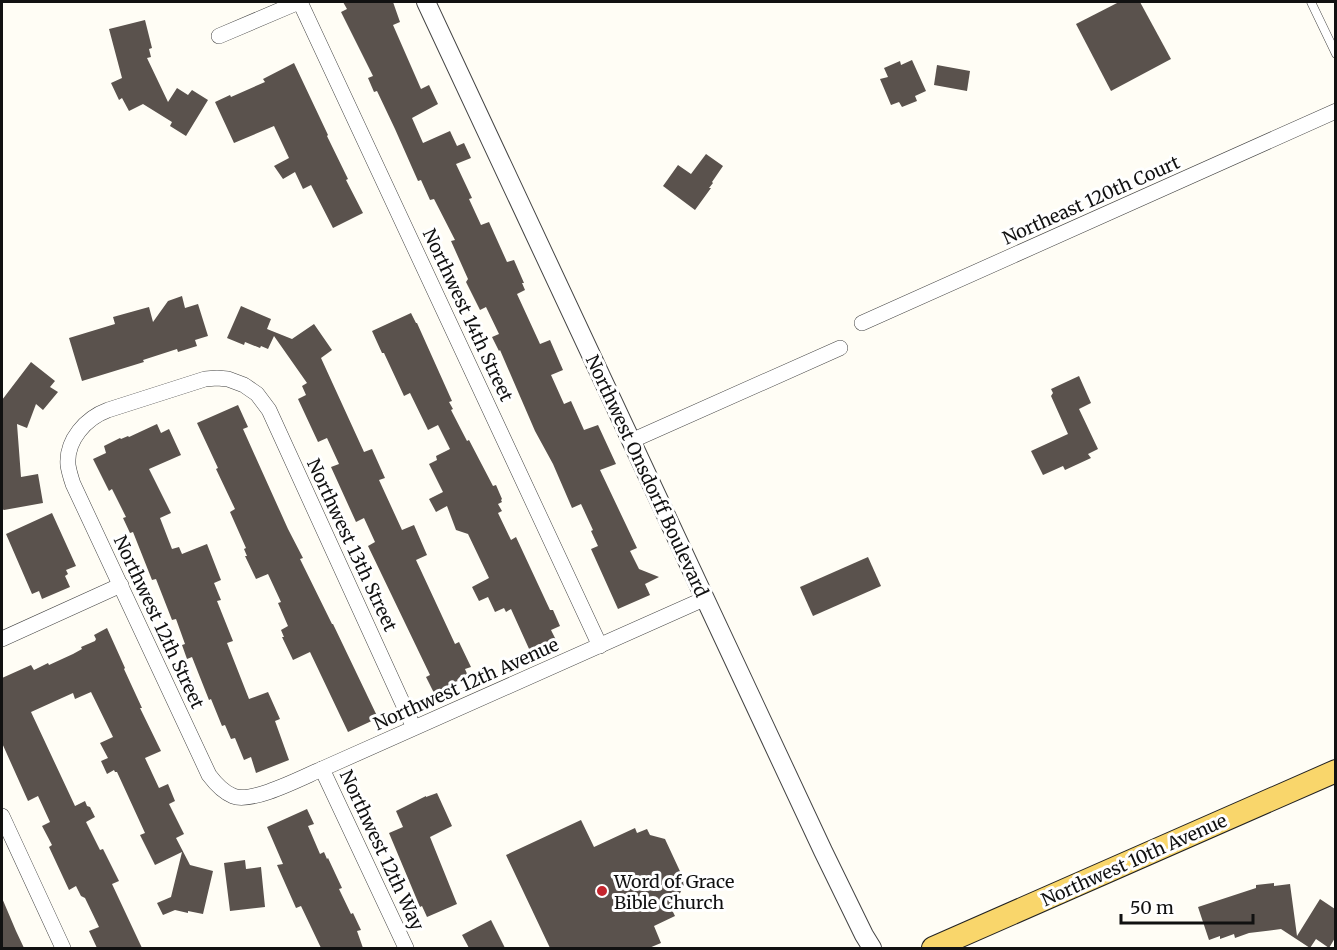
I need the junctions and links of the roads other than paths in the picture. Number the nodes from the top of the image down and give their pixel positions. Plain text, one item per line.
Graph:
1 (300, 2) edge
2 (426, 2) edge
3 (1311, 2) edge
4 (219, 36) dead end
5 (1335, 54) edge
6 (1335, 111) edge
7 (862, 323) dead end
8 (840, 348) dead end
9 (244, 385) joint
10 (631, 441) junction
11 (121, 585) junction
12 (704, 599) junction
13 (2, 639) edge
14 (600, 645) junction
15 (414, 728) junction
16 (322, 769) junction
17 (1335, 771) edge
18 (241, 798) joint
19 (2, 816) edge
20 (63, 948) edge
21 (406, 948) edge
22 (872, 948) edge
23 (933, 948) edge

1 - 4 street
1 - 14 street, Northwest 14th Street
2 - 10 street, Northwest Onsdorff Boulevard
3 - 5 lane
6 - 7 street, Northeast 120th Court
8 - 10 street
9 - 11 street, Northwest 12th Street
9 - 15 street, Northwest 13th Street
10 - 12 street, Northwest Onsdorff Boulevard
11 - 13 street
11 - 18 street, Northwest 12th Street
12 - 14 street, Northwest 12th Avenue
12 - 22 street, Northwest Onsdorff Boulevard
14 - 15 street, Northwest 12th Avenue
15 - 16 street, Northwest 12th Avenue
16 - 18 street, Northwest 12th Avenue
16 - 21 street, Northwest 12th Way
17 - 23 main road, Northwest 10th Avenue
19 - 20 street

